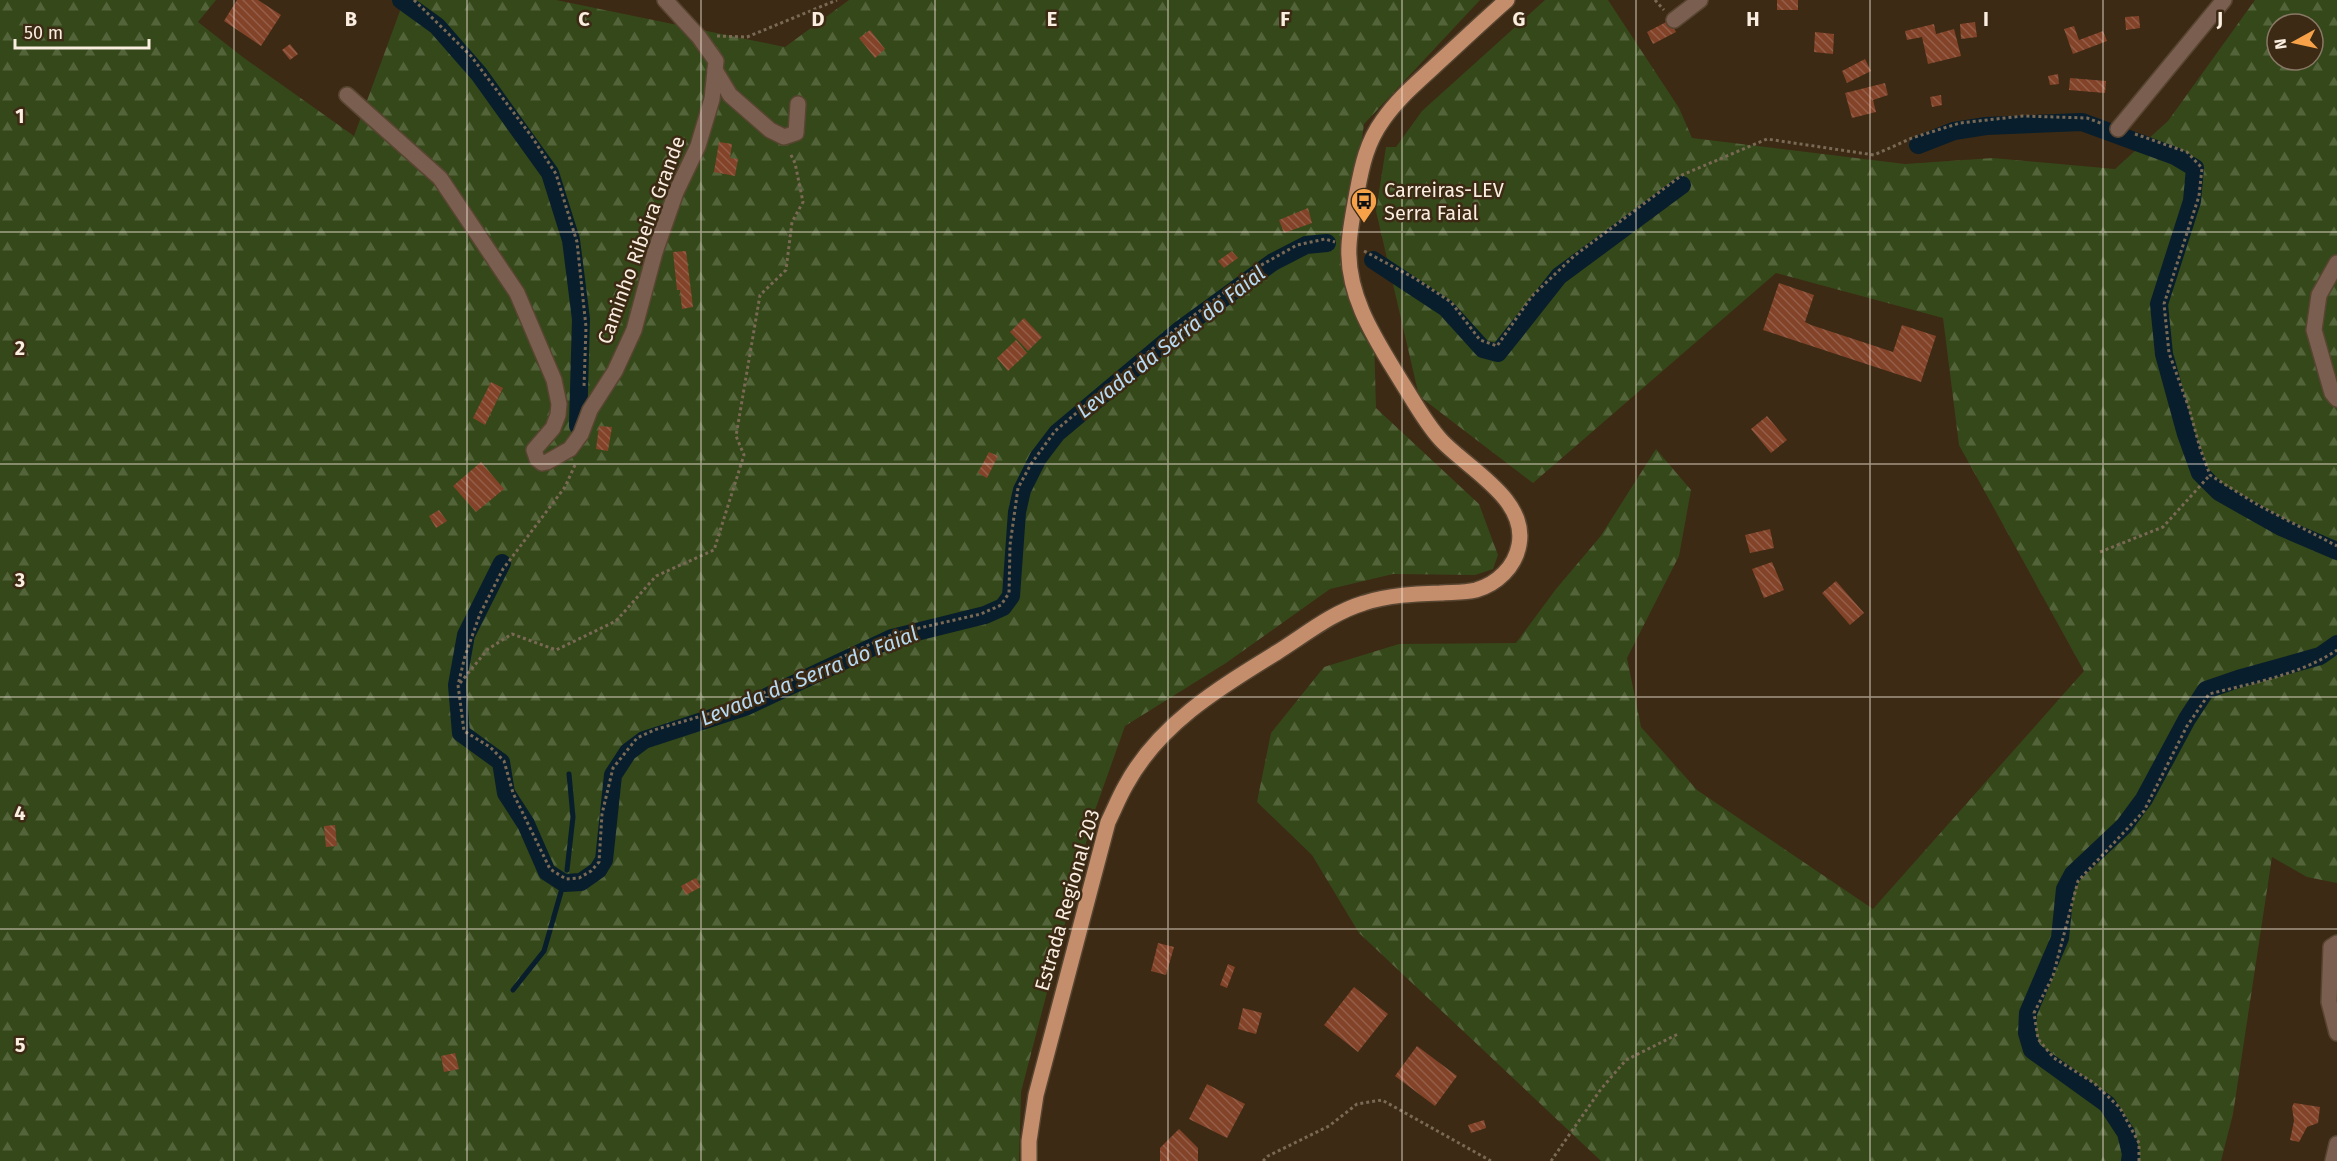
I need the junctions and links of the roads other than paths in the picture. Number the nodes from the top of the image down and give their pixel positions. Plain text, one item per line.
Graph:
1 (665, 0) edge
2 (1507, 0) edge
3 (1700, 0) edge
4 (2224, 0) edge
5 (1674, 20) dead end
6 (715, 70) junction
7 (347, 95) dead end
8 (798, 104) dead end
9 (2118, 129) road end
10 (2337, 263) edge
11 (2337, 399) edge
12 (2337, 943) edge
13 (2337, 1033) edge
14 (2337, 1144) edge
15 (1029, 1161) edge
16 (2333, 1161) edge

1 - 6 street, Caminho Ribeira Grande
2 - 15 main road, Estrada Regional 203
3 - 5 street
4 - 9 street
6 - 7 street, Caminho Ribeira Grande
6 - 8 street
10 - 11 street
12 - 13 street
14 - 16 street

